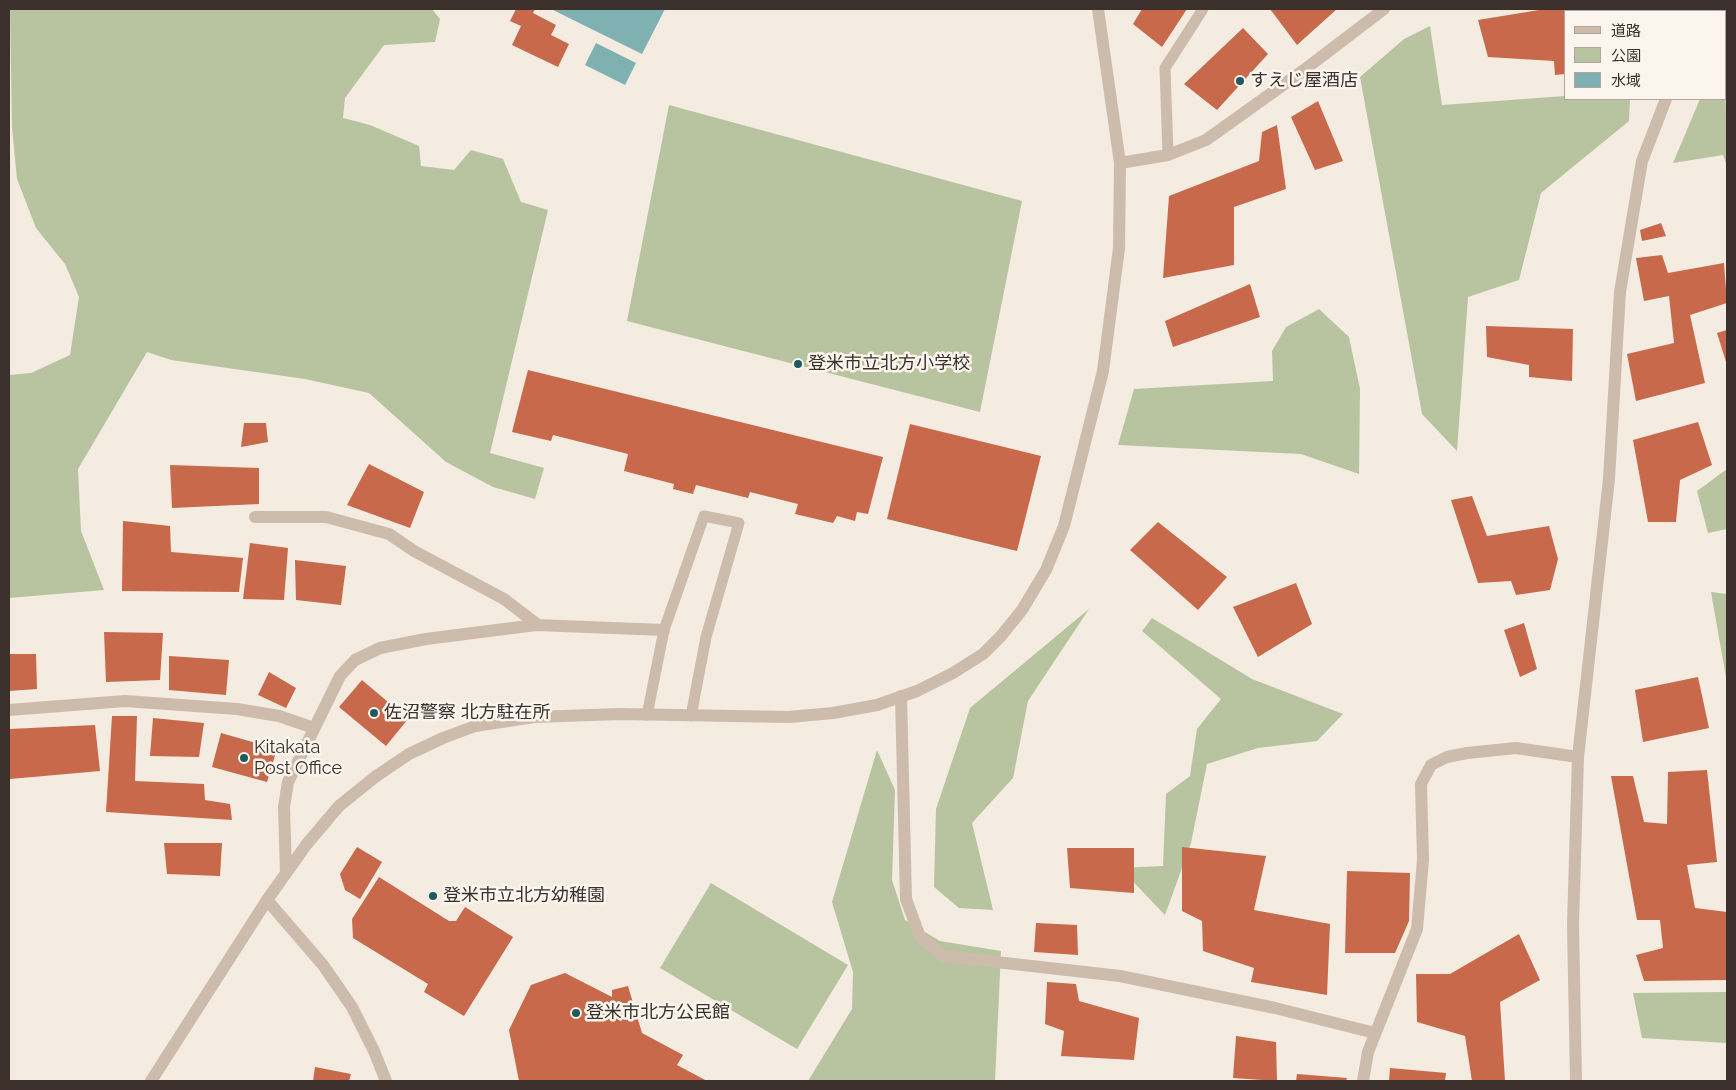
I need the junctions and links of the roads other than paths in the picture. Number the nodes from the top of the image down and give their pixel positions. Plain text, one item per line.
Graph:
1 (1098, 9) edge
2 (1203, 9) edge
3 (1384, 9) edge
4 (1666, 100) edge
5 (1168, 155) junction
6 (1120, 163) junction
7 (255, 516) dead end
8 (538, 625) junction
9 (664, 630) junction
10 (901, 696) junction
11 (9, 710) edge
12 (647, 715) junction
13 (691, 716) junction
14 (314, 728) junction
15 (1578, 757) junction
16 (286, 873) junction
17 (267, 900) junction
18 (1375, 1033) junction
19 (150, 1081) edge
20 (386, 1081) edge
21 (1363, 1081) edge
22 (1576, 1081) edge

1 - 6 street
2 - 5 lane
3 - 5 street
4 - 15 street
5 - 6 street
6 - 10 street
7 - 8 street
8 - 9 street
8 - 14 street
9 - 12 lane
9 - 13 lane
10 - 13 street
10 - 18 street
11 - 14 street
12 - 13 street
12 - 16 street
14 - 16 street
15 - 18 street
15 - 22 street
16 - 17 street
17 - 19 street
17 - 20 street
18 - 21 street

